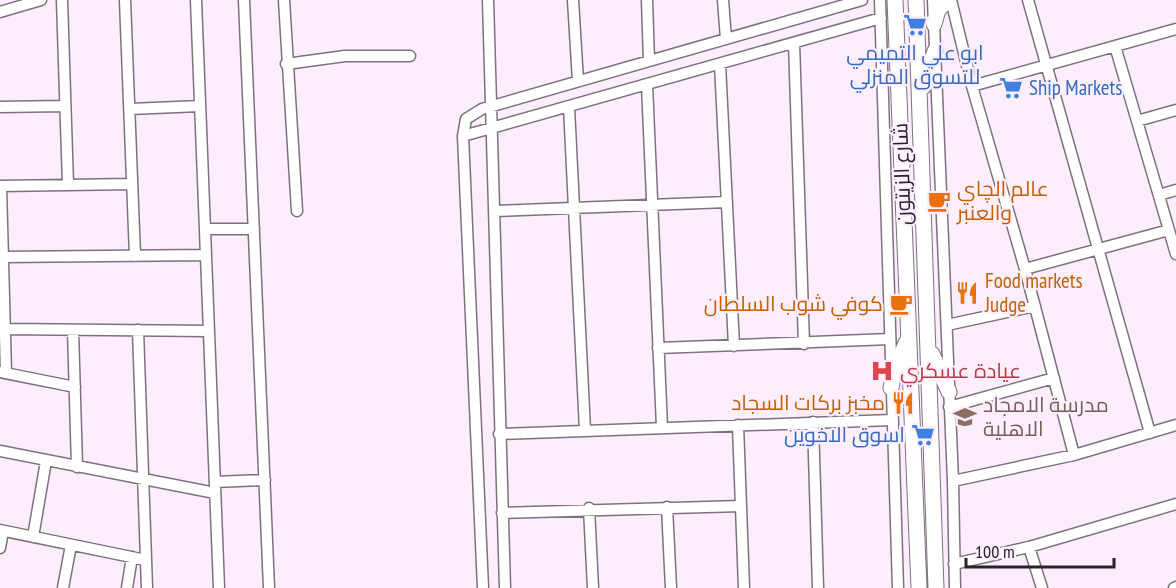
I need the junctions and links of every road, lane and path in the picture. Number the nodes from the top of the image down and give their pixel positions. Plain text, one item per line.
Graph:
1 (41, 0) edge
2 (62, 0) edge
3 (125, 0) edge
4 (196, 0) edge
5 (244, 0) edge
6 (284, 0) edge
7 (488, 0) edge
8 (573, 0) edge
9 (647, 0) edge
10 (723, 0) edge
11 (862, 0) edge
12 (880, 0) edge
13 (895, 0) edge
14 (916, 0) edge
15 (933, 0) edge
16 (950, 0) edge
17 (1028, 0) edge
18 (0, 12) edge
19 (881, 18) junction
20 (934, 24) junction
21 (1176, 29) edge
22 (726, 39) junction
23 (794, 43) junction
24 (1115, 46) junction
25 (935, 51) junction
26 (410, 56) dead end
27 (649, 61) junction
28 (286, 64) junction
29 (720, 64) junction
30 (1045, 67) junction
31 (578, 81) junction
32 (647, 85) junction
33 (972, 86) junction
34 (891, 87) junction
35 (920, 105) junction
36 (65, 106) junction
37 (200, 106) junction
38 (493, 106) junction
39 (0, 107) edge
40 (569, 107) junction
41 (130, 109) junction
42 (1176, 110) edge
43 (1137, 121) junction
44 (494, 129) junction
45 (463, 136) junction
46 (132, 184) junction
47 (68, 185) junction
48 (0, 186) edge
49 (1176, 190) edge
50 (1159, 195) junction
51 (727, 202) junction
52 (652, 205) junction
53 (574, 208) junction
54 (297, 211) dead end
55 (494, 211) junction
56 (905, 220) junction
57 (926, 220) junction
58 (205, 229) junction
59 (254, 230) junction
60 (1169, 230) junction
61 (1099, 249) junction
62 (1176, 254) edge
63 (206, 255) junction
64 (135, 256) junction
65 (3, 257) junction
66 (926, 259) junction
67 (906, 262) junction
68 (1025, 269) junction
69 (1035, 306) junction
70 (909, 322) junction
71 (947, 325) junction
72 (4, 329) junction
73 (73, 330) junction
74 (138, 330) junction
75 (209, 331) junction
76 (890, 339) junction
77 (804, 344) junction
78 (929, 345) junction
79 (734, 346) junction
80 (658, 348) junction
81 (3, 373) edge
82 (1054, 378) junction
83 (75, 387) junction
84 (891, 388) junction
85 (949, 400) junction
86 (892, 420) junction
87 (813, 422) junction
88 (738, 425) junction
89 (1176, 425) edge
90 (662, 427) junction
91 (585, 430) junction
92 (1150, 433) junction
93 (499, 434) junction
94 (0, 452) edge
95 (1074, 455) junction
96 (46, 461) junction
97 (77, 467) junction
98 (143, 479) junction
99 (265, 480) junction
100 (953, 481) junction
101 (215, 488) junction
102 (1176, 504) edge
103 (741, 506) junction
104 (667, 507) junction
105 (589, 508) junction
106 (502, 513) junction
107 (2, 530) edge
108 (33, 537) junction
109 (71, 545) junction
110 (1029, 547) junction
111 (0, 548) edge
112 (132, 557) junction
113 (146, 560) junction
114 (954, 564) junction
115 (63, 588) edge
116 (127, 588) edge
117 (147, 588) edge
118 (219, 588) edge
119 (269, 588) edge
120 (483, 588) edge
121 (506, 588) edge
122 (593, 588) edge
123 (671, 588) edge
124 (744, 588) edge
125 (818, 588) edge
126 (898, 588) edge
127 (919, 588) edge
128 (936, 588) edge
129 (955, 588) edge
130 (1042, 588) edge

1 - 18 street
2 - 36 street
3 - 41 street
4 - 37 street
5 - 59 street
6 - 28 street
7 - 38 street
8 - 31 street
9 - 27 street
10 - 22 street
11 - 22 street
12 - 19 street
13 - 34 main road, شارع الزيتون
14 - 35 main road, شارع الزيتون
15 - 20 street
16 - 20 main road
16 - 33 street
17 - 30 street
19 - 23 street
19 - 34 street
20 - 25 street
21 - 24 street
22 - 27 street
23 - 29 street
23 - 77 street
24 - 30 street
24 - 43 street
25 - 35 main road
25 - 71 street
26 - 28 street
27 - 31 street
28 - 54 street
29 - 32 street
29 - 51 street
30 - 33 street
30 - 61 street
31 - 38 street
32 - 40 street
32 - 52 street
33 - 68 street
34 - 56 main road, شارع الزيتون
34 - 76 street
35 - 57 main road, شارع الزيتون
36 - 39 street
36 - 47 street
37 - 41 street
37 - 58 street
38 - 44 street
38 - 45 street
40 - 44 street
40 - 53 street
41 - 46 street
42 - 43 street
43 - 50 street
44 - 45 street
44 - 55 street
45 - 120 street
46 - 47 street
46 - 64 street
47 - 48 street
48 - 65 street
49 - 50 street
50 - 60 street
51 - 52 street
51 - 79 street
52 - 53 street
52 - 80 street
53 - 55 street
53 - 91 street
55 - 93 street
56 - 57 main road
56 - 67 main road, شارع الزيتون
57 - 66 main road, شارع الزيتون
58 - 59 street
58 - 63 street
59 - 99 street
60 - 61 street
60 - 62 street
61 - 68 street
61 - 92 street
63 - 64 street
63 - 75 street
64 - 65 street
65 - 72 street
66 - 67 main road
66 - 78 main road, شارع الزيتون
67 - 70 main road, شارع الزيتون
68 - 69 street
69 - 71 street
69 - 82 street
70 - 84 main road
70 - 127 main road
71 - 85 street
72 - 73 street
72 - 81 street
73 - 74 street
73 - 83 street
74 - 75 street
74 - 98 street
75 - 101 street
76 - 77 street
76 - 84 street
77 - 79 street
78 - 85 main road
78 - 128 main road, شارع الزيتون
79 - 80 street
80 - 90 street
81 - 83 street
82 - 85 street
82 - 95 street
83 - 97 street
84 - 86 street
85 - 100 street
86 - 87 street
86 - 126 street
87 - 88 street
87 - 125 street
88 - 90 street
88 - 103 street
89 - 92 street
90 - 91 street
91 - 93 street
92 - 95 street
93 - 106 street
94 - 96 street
95 - 100 street
96 - 97 street
96 - 108 street
97 - 98 street
98 - 101 street
98 - 113 street
99 - 101 street
99 - 119 street
100 - 114 street
101 - 118 street
102 - 110 street
103 - 104 street
103 - 124 street
104 - 105 street
104 - 123 street
105 - 106 street
105 - 122 street
106 - 121 street
107 - 108 street
107 - 111 street
108 - 109 street
109 - 112 street
109 - 115 street
110 - 114 street
110 - 130 street
112 - 113 street
112 - 116 street
113 - 117 street
114 - 129 street

